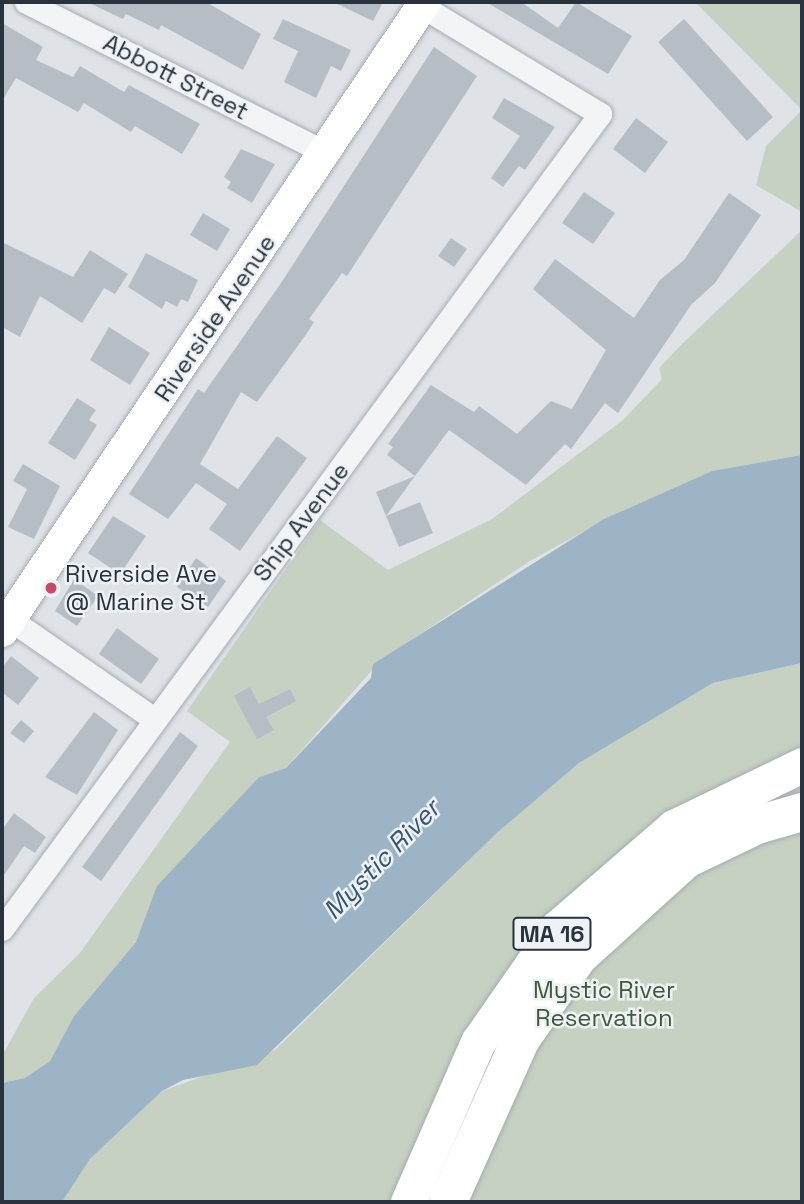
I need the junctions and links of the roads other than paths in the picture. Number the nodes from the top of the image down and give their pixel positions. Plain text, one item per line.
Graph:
1 (26, 2) edge
2 (423, 4) edge
3 (326, 153) junction
4 (6, 626) edge
5 (154, 719) junction
6 (802, 765) edge
7 (802, 812) edge
8 (2, 929) edge
9 (408, 1202) edge
10 (447, 1202) edge

1 - 3 street, Abbott Street
2 - 3 main road, Riverside Avenue
2 - 5 street, Ship Avenue
3 - 4 main road, Riverside Avenue
4 - 5 street
5 - 8 street, Ship Avenue
6 - 9 main road, MA 16
7 - 10 highway

